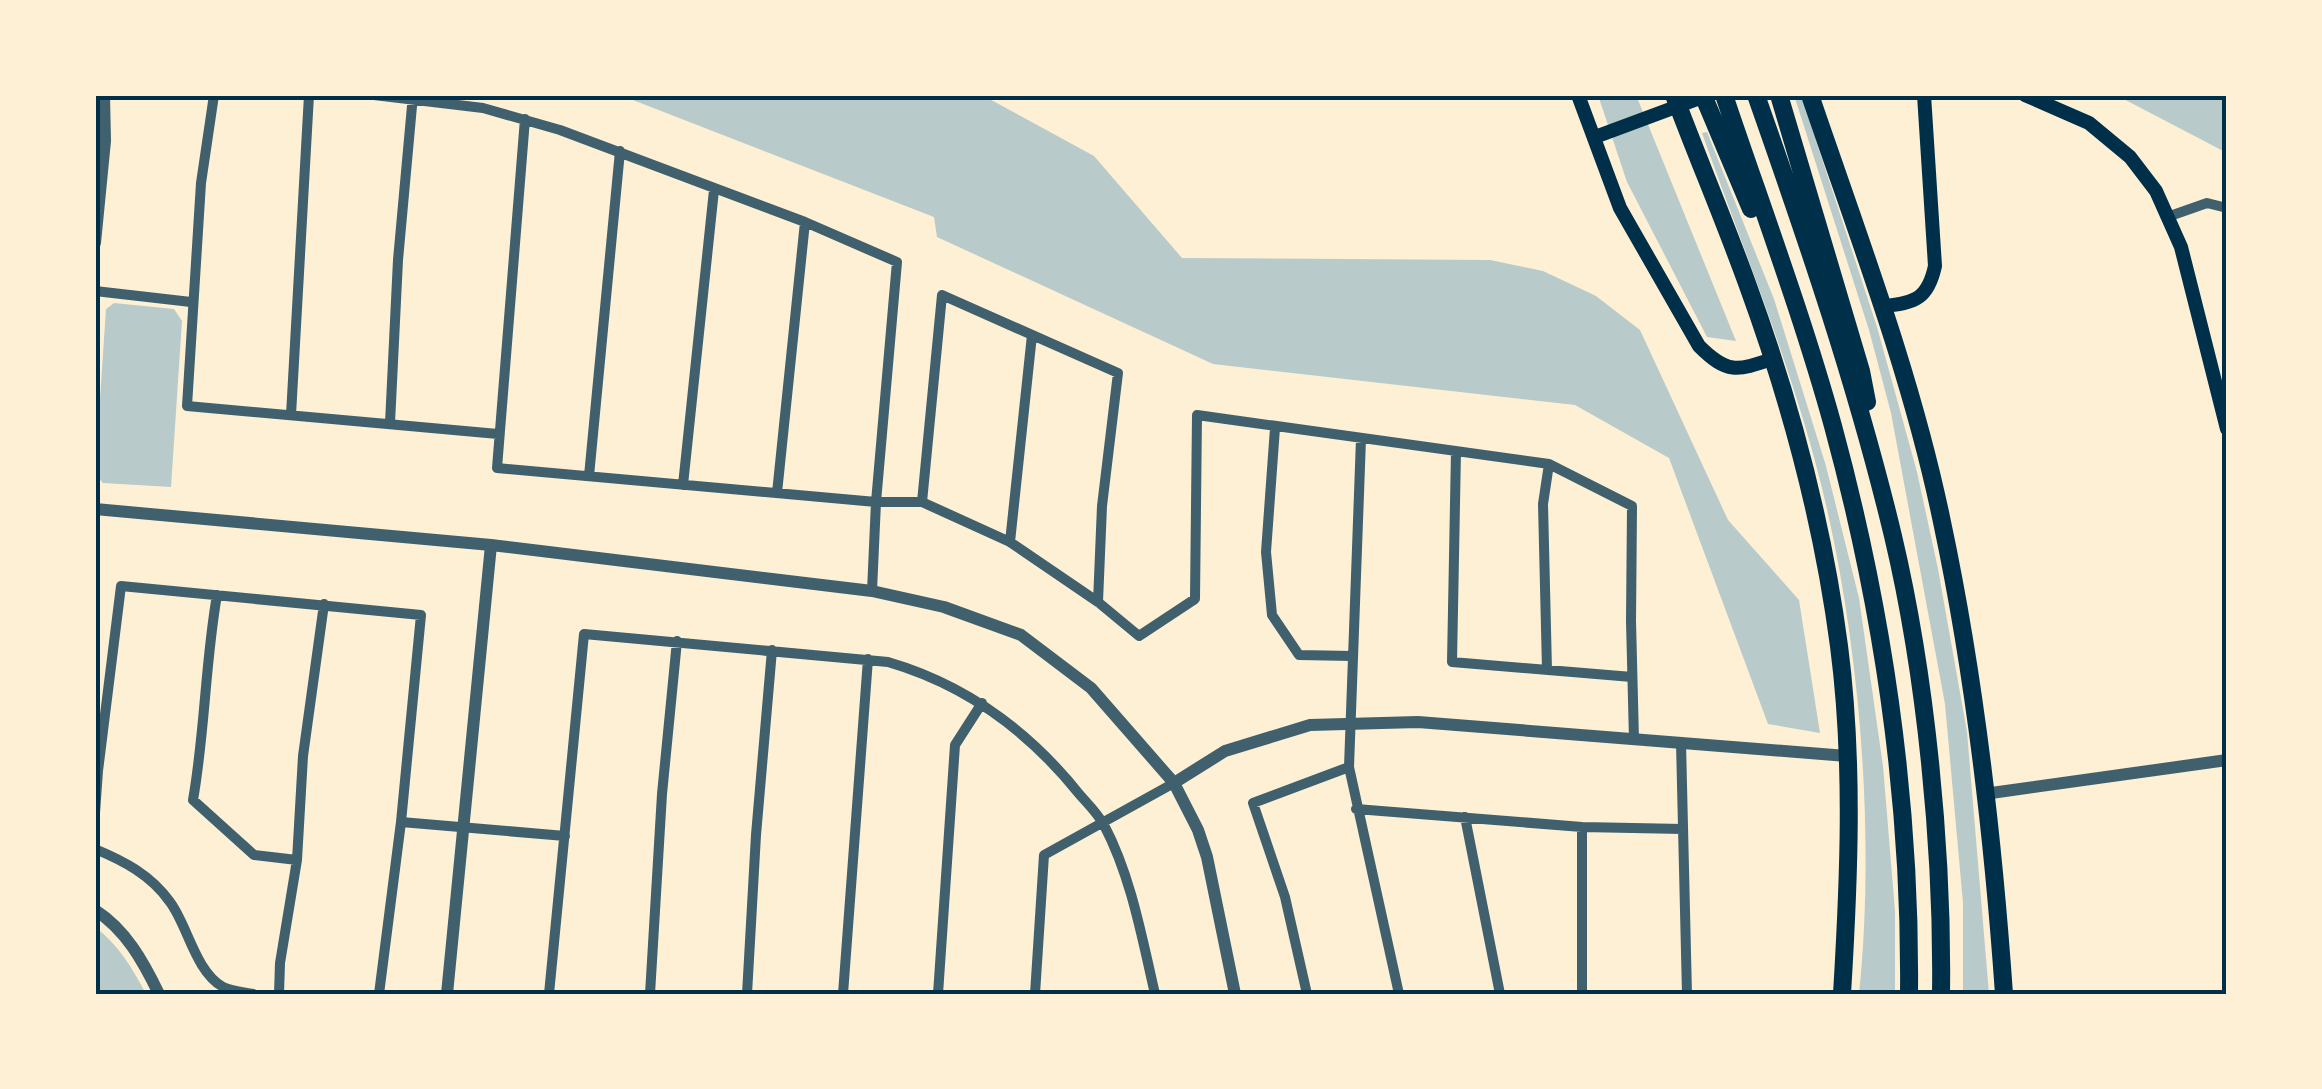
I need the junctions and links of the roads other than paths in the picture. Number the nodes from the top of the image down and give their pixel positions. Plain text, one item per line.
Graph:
1 (104, 95) edge
2 (214, 95) edge
3 (309, 95) edge
4 (374, 95) edge
5 (1578, 95) edge
6 (1674, 95) edge
7 (1706, 95) edge
8 (1724, 95) edge
9 (1756, 95) edge
10 (1779, 95) edge
11 (1810, 95) edge
12 (1924, 95) edge
13 (2026, 95) edge
14 (413, 96) edge
15 (524, 119) junction
16 (1595, 137) junction
17 (620, 152) junction
18 (714, 190) junction
19 (2227, 208) edge
20 (2170, 216) junction
21 (805, 222) junction
22 (95, 243) edge
23 (95, 291) edge
24 (192, 302) junction
25 (1884, 306) junction
26 (1032, 335) junction
27 (1806, 339) junction
28 (1772, 360) junction
29 (290, 415) junction
30 (390, 422) junction
31 (1275, 428) junction
32 (2227, 428) edge
33 (498, 434) junction
34 (1361, 439) junction
35 (1456, 452) junction
36 (1549, 464) junction
37 (590, 476) junction
38 (683, 485) junction
39 (776, 494) junction
40 (876, 502) junction
41 (922, 502) junction
42 (95, 509) edge
43 (1893, 538) junction
44 (1010, 542) junction
45 (491, 545) junction
46 (872, 592) junction
47 (216, 595) junction
48 (1098, 602) junction
49 (324, 604) junction
50 (676, 641) junction
51 (772, 650) junction
52 (1352, 656) junction
53 (868, 658) junction
54 (1547, 670) junction
55 (1632, 677) junction
56 (982, 703) junction
57 (1349, 724) junction
58 (1634, 740) junction
59 (1681, 744) junction
60 (1846, 756) junction
61 (2227, 760) edge
62 (1349, 768) junction
63 (96, 771) edge
64 (1174, 783) junction
65 (1984, 794) junction
66 (1356, 809) junction
67 (95, 813) edge
68 (1465, 817) junction
69 (401, 822) junction
70 (1102, 822) junction
71 (464, 827) junction
72 (1582, 827) junction
73 (1683, 829) junction
74 (566, 836) junction
75 (95, 849) edge
76 (297, 860) junction
77 (95, 910) edge
78 (159, 994) edge
79 (253, 994) edge
80 (278, 994) edge
81 (379, 994) edge
82 (446, 994) edge
83 (549, 994) edge
84 (650, 994) edge
85 (747, 994) edge
86 (844, 994) edge
87 (938, 994) edge
88 (1034, 994) edge
89 (1155, 994) edge
90 (1235, 994) edge
91 (1306, 994) edge
92 (1400, 994) edge
93 (1500, 994) edge
94 (1582, 994) edge
95 (1686, 994) edge
96 (1842, 994) edge
97 (1909, 994) edge
98 (1941, 994) edge
99 (2004, 994) edge

1 - 22 street
2 - 24 street
3 - 29 street
4 - 14 street
5 - 16 main road
6 - 28 highway
7 - 16 main road
7 - 27 highway
8 - 27 highway
9 - 43 highway
10 - 43 highway
11 - 25 highway
12 - 25 main road
13 - 20 main road
14 - 15 street
14 - 30 street
15 - 17 street
15 - 33 street
16 - 28 main road
17 - 18 street
17 - 37 street
18 - 21 street
18 - 38 street
19 - 20 street
20 - 32 main road
21 - 39 street
21 - 40 street
23 - 24 street
24 - 29 street
25 - 65 highway
26 - 41 street
26 - 44 street
26 - 48 street
27 - 97 highway
28 - 60 highway
29 - 30 street
30 - 33 street
31 - 34 street
31 - 48 street
31 - 52 street
33 - 37 street
34 - 35 street
34 - 52 street
35 - 36 street
35 - 54 street
36 - 54 street
36 - 55 street
37 - 38 street
38 - 39 street
39 - 40 street
40 - 41 street
40 - 46 street
41 - 44 street
42 - 45 street
43 - 98 highway
44 - 48 street
45 - 46 street
45 - 71 street
46 - 64 street
47 - 49 street
47 - 63 street
47 - 76 street
49 - 69 street
49 - 76 street
50 - 51 street
50 - 74 street
50 - 84 street
51 - 53 street
51 - 85 street
52 - 57 street
53 - 56 street
53 - 86 street
54 - 55 street
55 - 58 street
56 - 70 street
56 - 87 street
57 - 58 street
57 - 62 street
57 - 64 street
58 - 59 street
59 - 60 street
59 - 73 street
60 - 96 highway
61 - 65 street
62 - 66 street
62 - 91 street
63 - 67 street
64 - 70 street
64 - 90 street
65 - 99 highway
66 - 68 street
66 - 92 street
68 - 72 street
68 - 93 street
69 - 71 street
69 - 81 street
70 - 88 street
70 - 89 street
71 - 74 street
71 - 82 street
72 - 73 street
72 - 94 street
73 - 95 street
74 - 83 street
75 - 79 street
76 - 80 street
77 - 78 street

